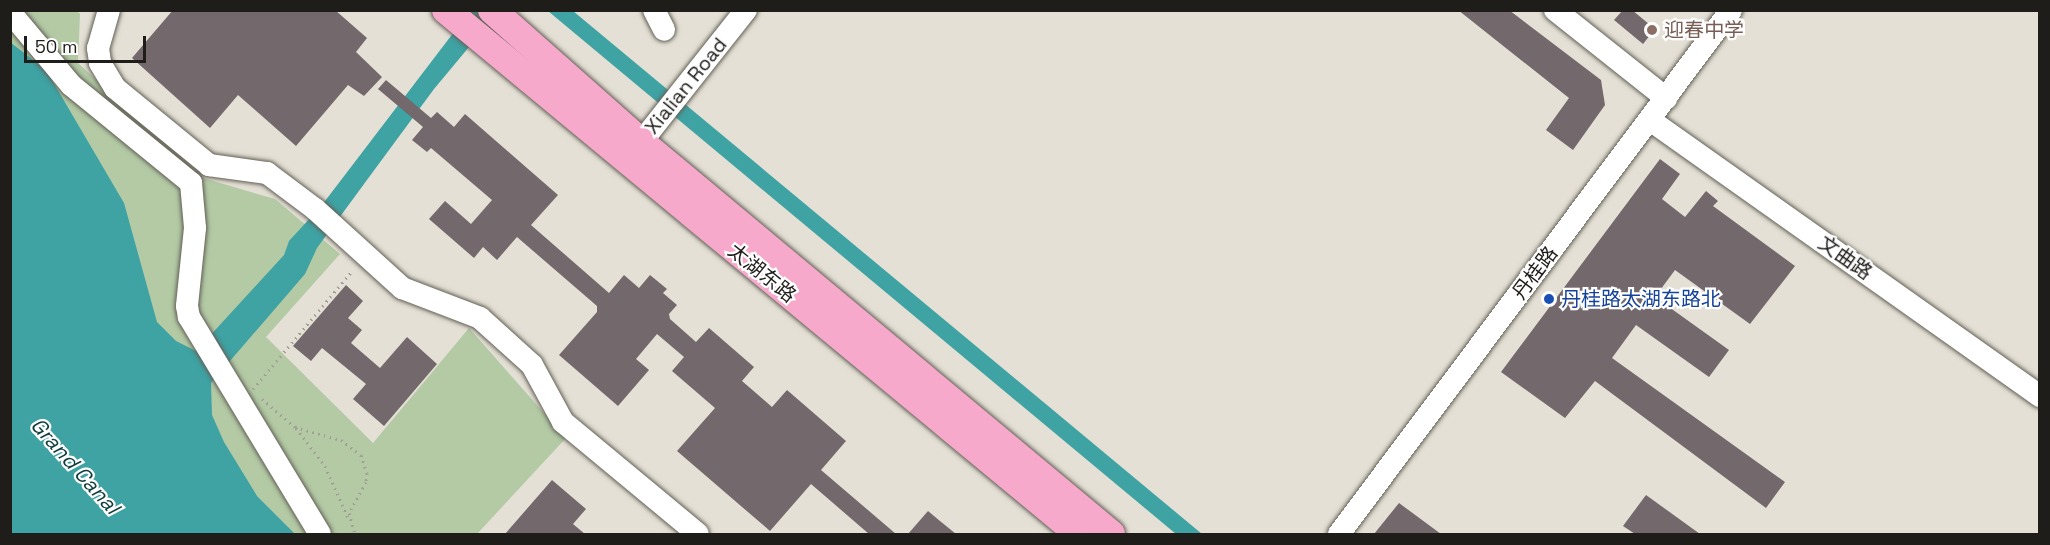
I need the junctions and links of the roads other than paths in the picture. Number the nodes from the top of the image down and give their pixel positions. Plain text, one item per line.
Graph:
1 (109, 10) edge
2 (746, 10) edge
3 (1555, 10) edge
4 (1731, 10) edge
5 (10, 12) edge
6 (495, 13) edge
7 (461, 23) edge
8 (1666, 98) junction
9 (1650, 120) junction
10 (633, 152) junction
11 (2040, 396) edge
12 (320, 534) edge
13 (698, 534) edge
14 (1079, 534) edge
15 (1111, 534) edge
16 (1339, 534) edge

1 - 13 street
2 - 10 street, Xialian Road
3 - 8 street
4 - 8 street, 丹桂路
5 - 12 street
6 - 10 main road, 太湖东路
7 - 10 main road, 太湖东路
8 - 9 street, 丹桂路
9 - 11 street, 文曲路
9 - 16 street, 丹桂路
10 - 14 main road, 太湖东路
10 - 15 main road, 太湖东路

